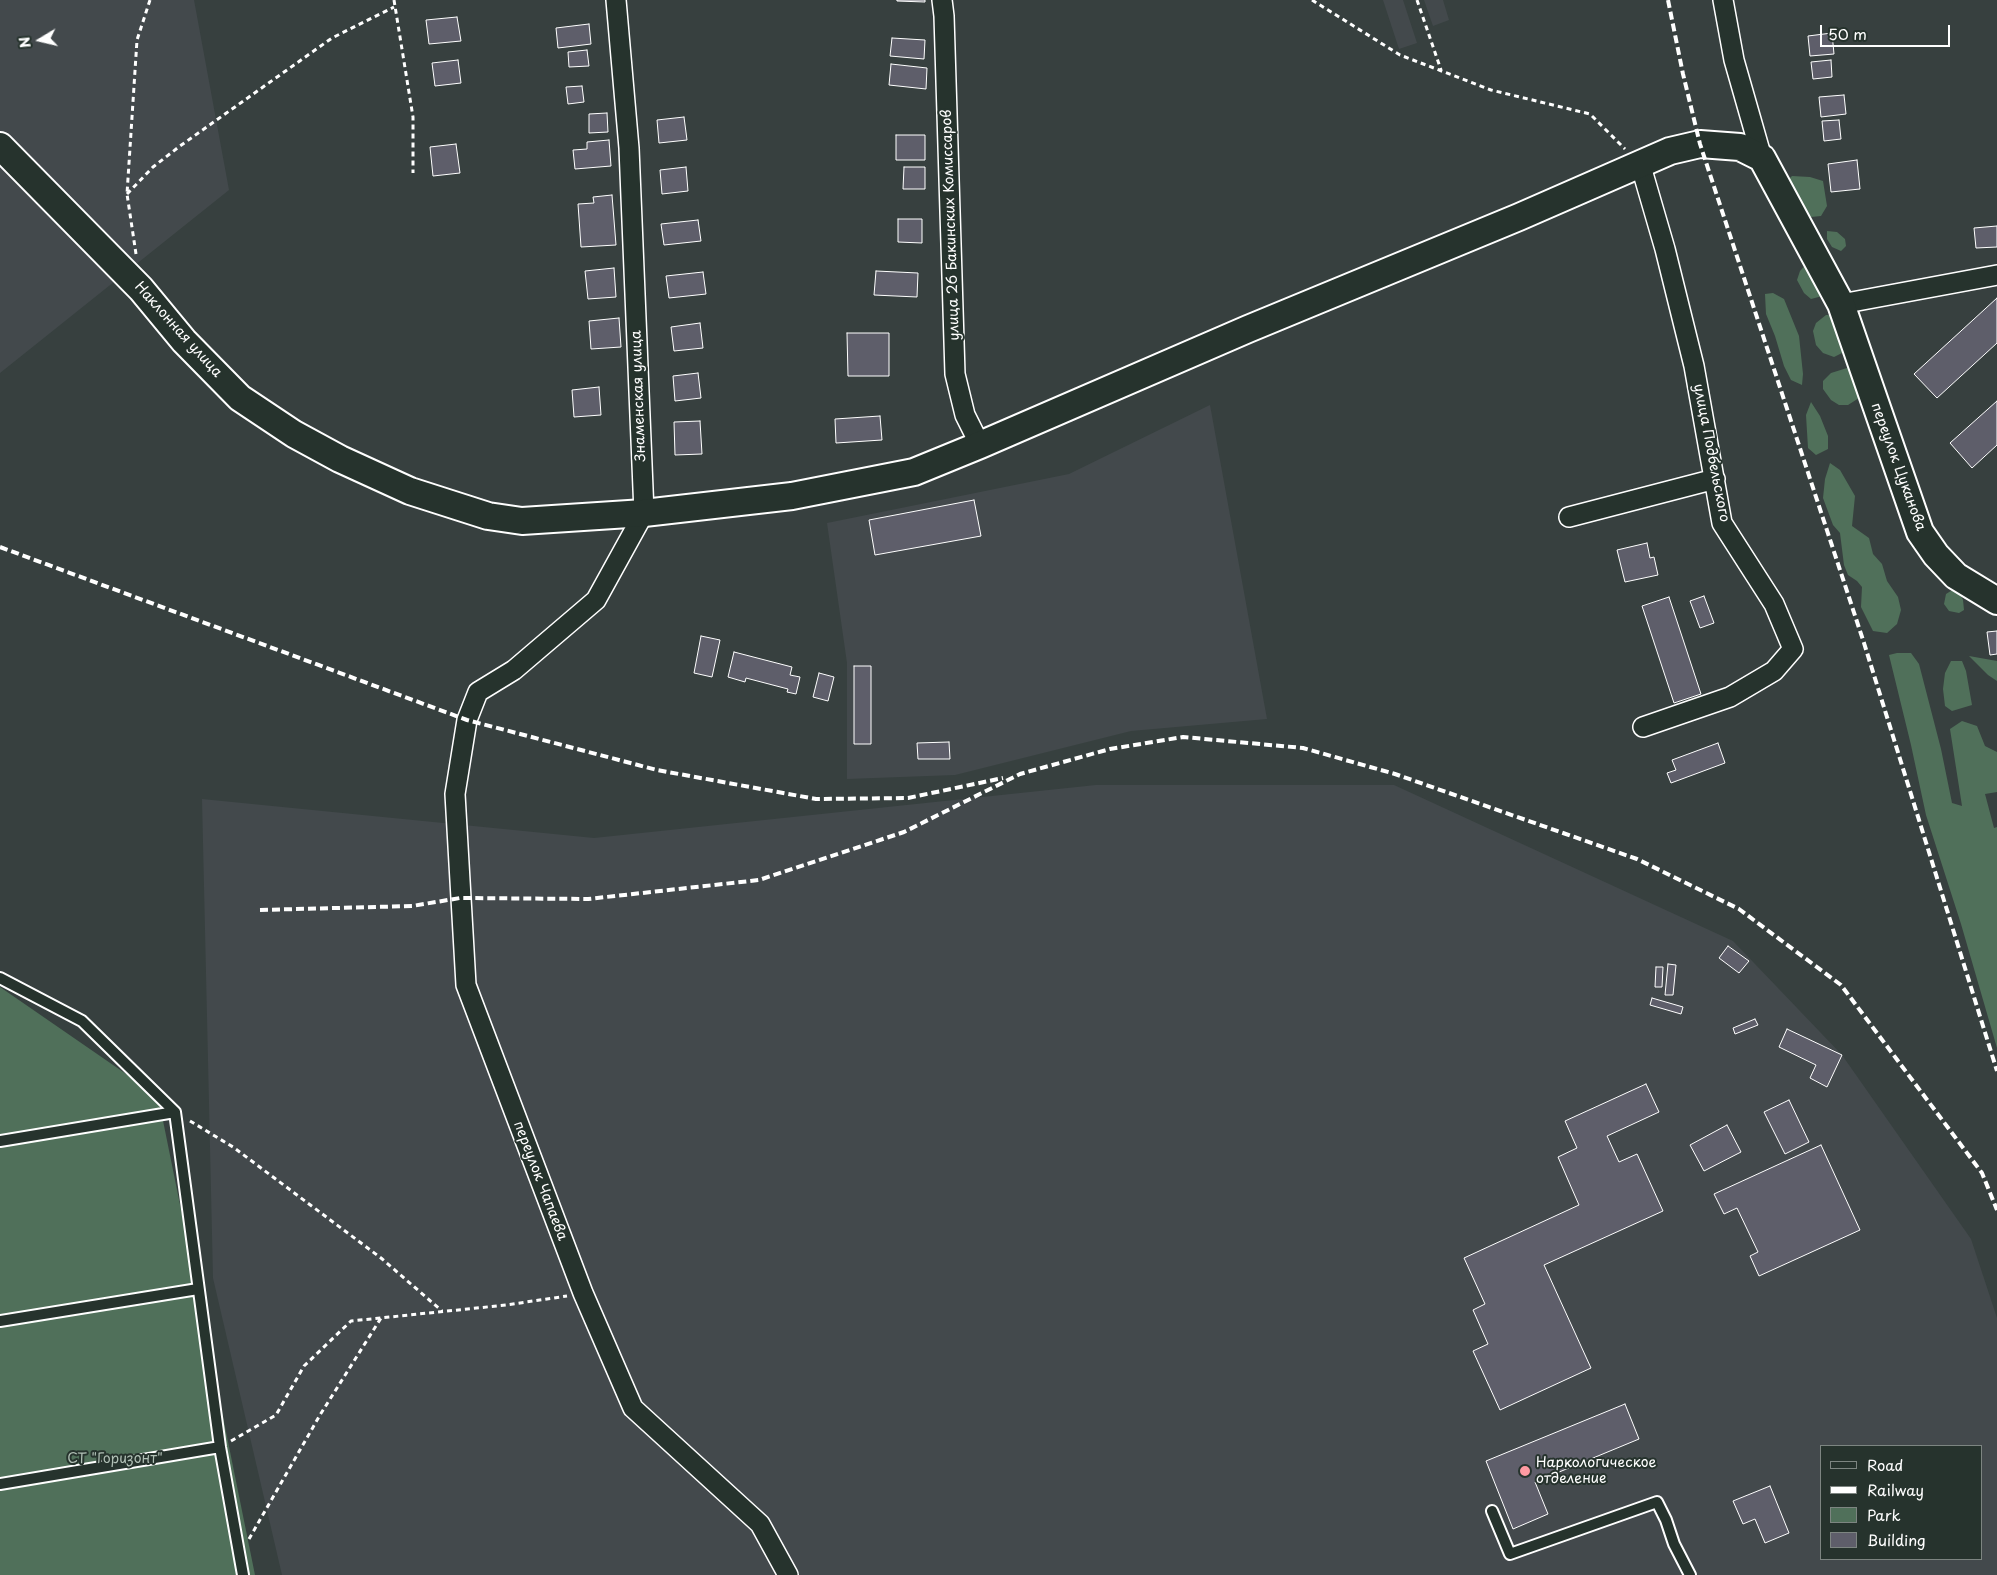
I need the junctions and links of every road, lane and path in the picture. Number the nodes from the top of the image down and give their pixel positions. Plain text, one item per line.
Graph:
1 (150, 0) edge
2 (394, 0) edge
3 (616, 0) edge
4 (942, 0) edge
5 (1312, 0) edge
6 (1417, 0) edge
7 (1723, 0) edge
8 (394, 7) junction
9 (1442, 71) junction
10 (0, 146) edge
11 (1762, 158) junction
12 (1640, 164) junction
13 (10, 165) edge
14 (413, 173) dead end
15 (128, 194) junction
16 (1997, 275) edge
17 (141, 289) junction
18 (1841, 304) junction
19 (980, 445) junction
20 (1715, 479) junction
21 (644, 513) junction
22 (1569, 517) dead end
23 (1997, 601) edge
24 (1643, 727) dead end
25 (0, 978) edge
26 (175, 1112) junction
27 (0, 1141) edge
28 (198, 1289) junction
29 (583, 1293) junction
30 (442, 1312) junction
31 (381, 1318) junction
32 (0, 1321) edge
33 (220, 1447) junction
34 (0, 1484) edge
35 (1492, 1511) dead end
36 (239, 1554) junction
37 (243, 1575) edge
38 (788, 1575) edge
39 (1690, 1575) edge

1 - 15 path
2 - 8 path
3 - 21 street, Знаменская улица
4 - 19 street, улица 26 Бакинских Комиссаров
5 - 9 path
6 - 9 path
7 - 11 street
8 - 14 path
8 - 15 path
9 - 12 path
10 - 13 main road, Наклонная улица
11 - 12 main road, Наклонная улица
11 - 18 main road, переулок Цуканова
12 - 19 main road, Наклонная улица
12 - 20 street, улица Подбельского
13 - 17 main road, Наклонная улица
15 - 17 path
16 - 18 street
17 - 21 main road, Наклонная улица
18 - 23 main road, переулок Цуканова
19 - 21 main road, Наклонная улица
20 - 22 street
20 - 24 street, улица Подбельского
21 - 29 street, переулок Чапаева
25 - 26 lane
26 - 27 lane
26 - 28 lane
26 - 30 path
28 - 32 lane
28 - 33 lane
29 - 30 path
29 - 38 street, переулок Чапаева
30 - 31 path
31 - 33 path
31 - 36 path
33 - 34 lane
33 - 36 lane
35 - 39 lane
36 - 37 lane

